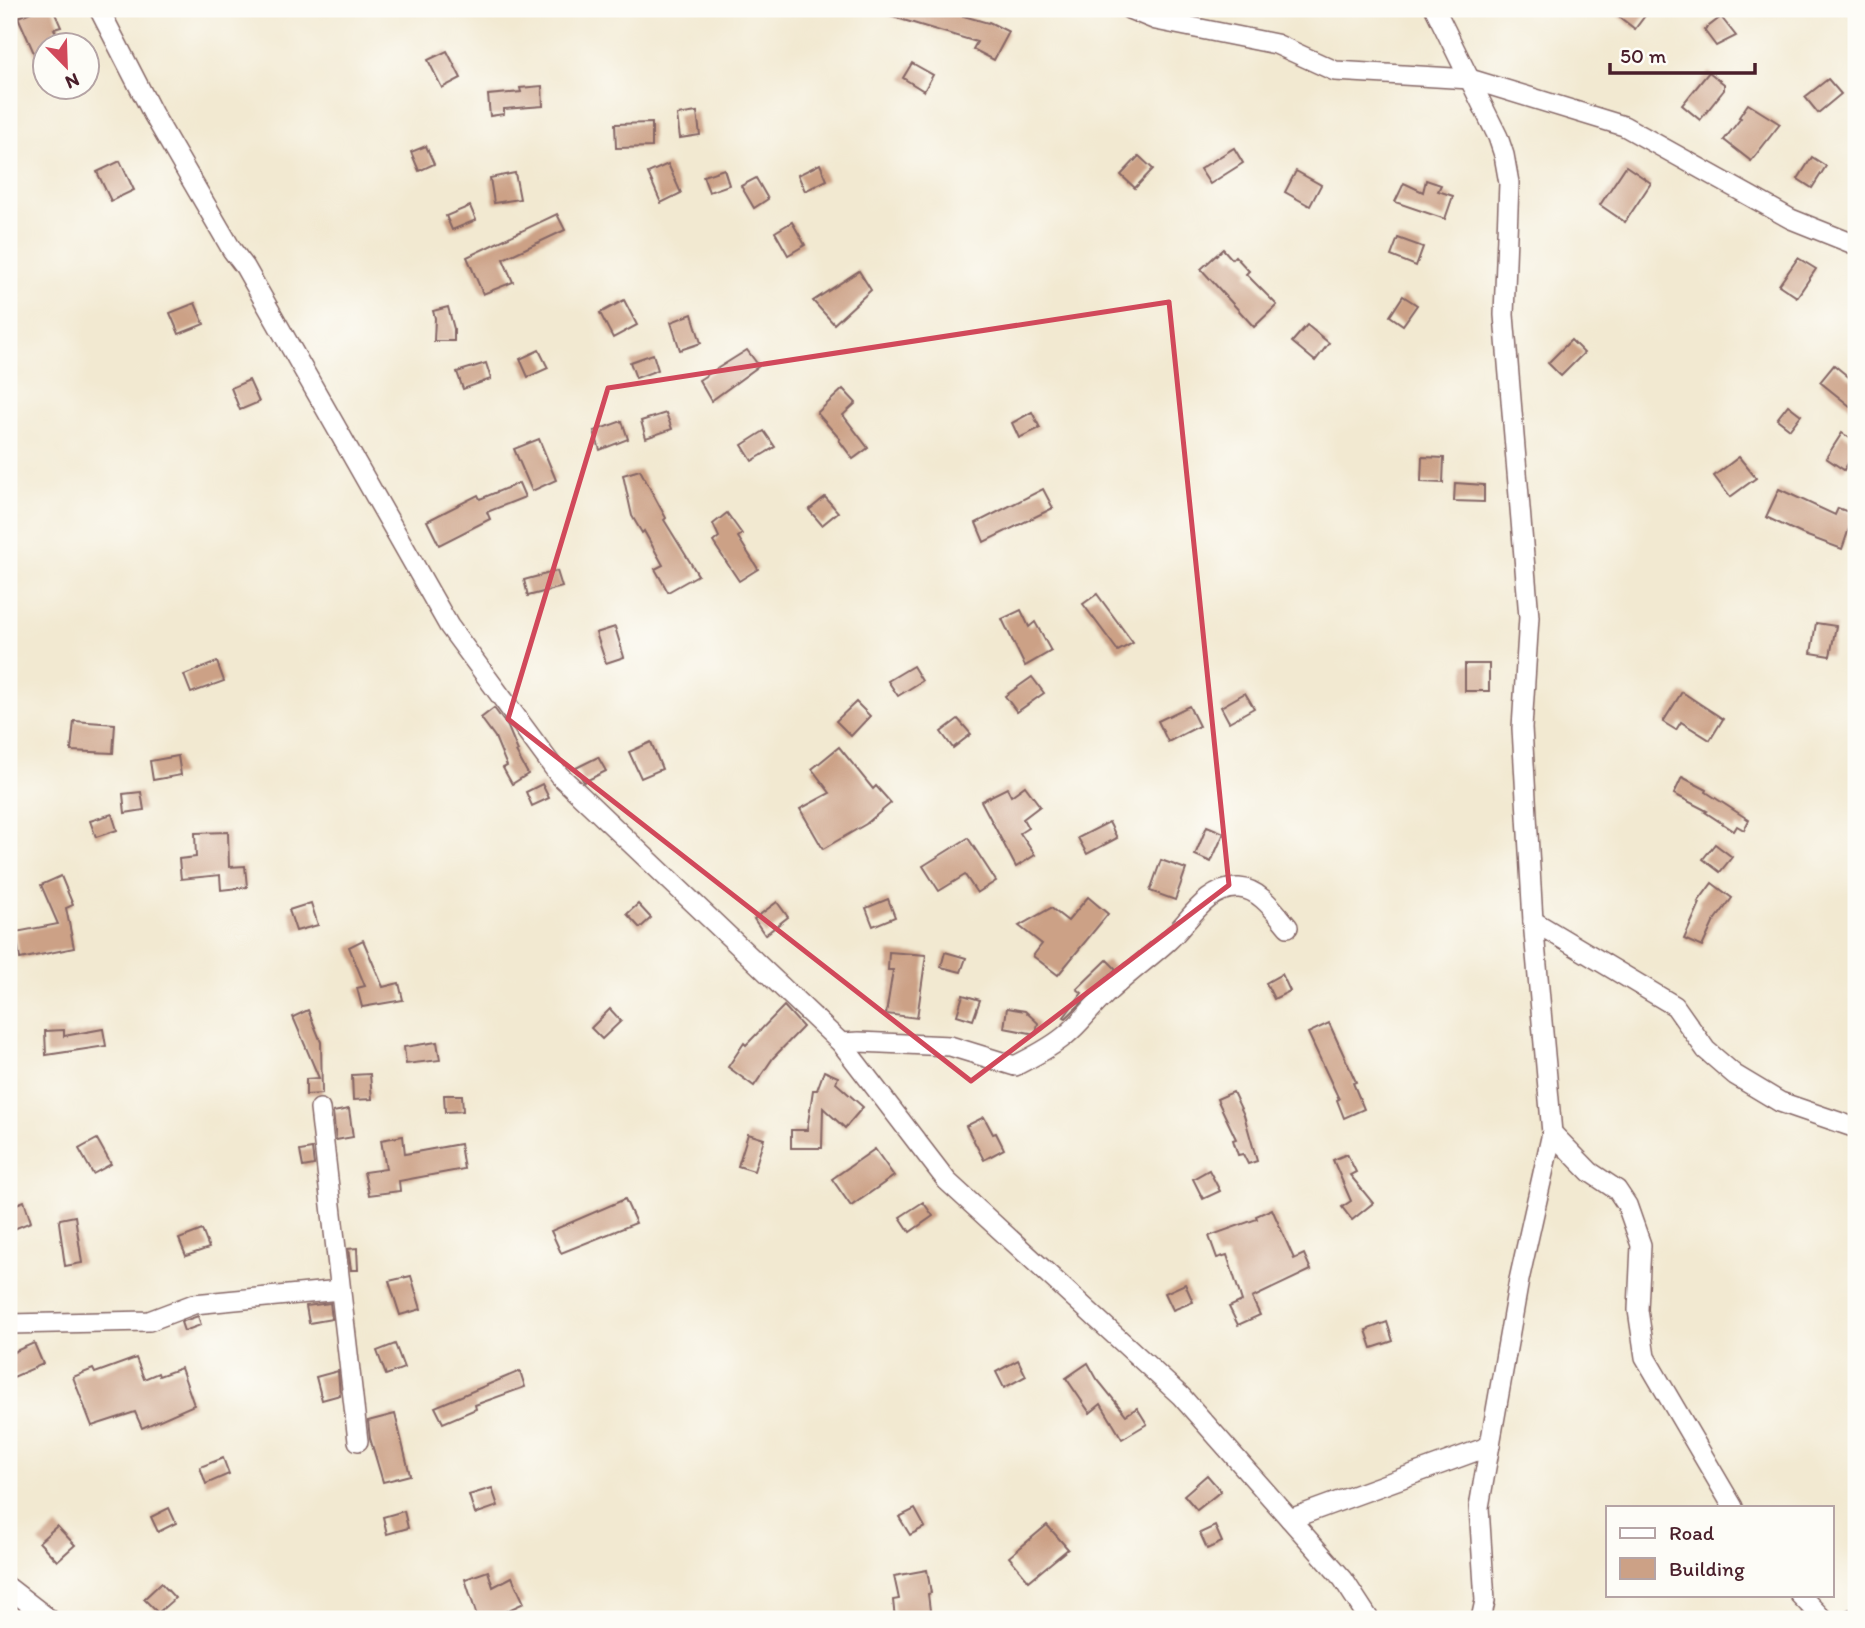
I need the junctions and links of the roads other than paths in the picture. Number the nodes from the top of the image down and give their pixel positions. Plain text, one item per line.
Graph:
1 (99, 9) edge
2 (1129, 9) edge
3 (1435, 9) edge
4 (1470, 79) junction
5 (1856, 245) edge
6 (1533, 921) junction
7 (1288, 927) dead end
8 (841, 1044) junction
9 (320, 1110) dead end
10 (1856, 1128) edge
11 (1552, 1133) junction
12 (340, 1290) junction
13 (9, 1324) edge
14 (358, 1441) dead end
15 (1490, 1446) junction
16 (1731, 1506) edge
17 (1290, 1519) junction
18 (9, 1588) edge
19 (1801, 1596) edge
20 (49, 1619) edge
21 (1369, 1619) edge
22 (1481, 1619) edge
23 (1823, 1619) edge

1 - 8 street
2 - 4 street
3 - 4 street
4 - 5 street
4 - 6 street
6 - 10 street
6 - 11 street
7 - 8 street
8 - 17 street
9 - 12 street
11 - 15 street
11 - 16 street
12 - 13 street
12 - 14 street
15 - 17 street
15 - 22 street
17 - 21 street
18 - 20 street
19 - 23 street

